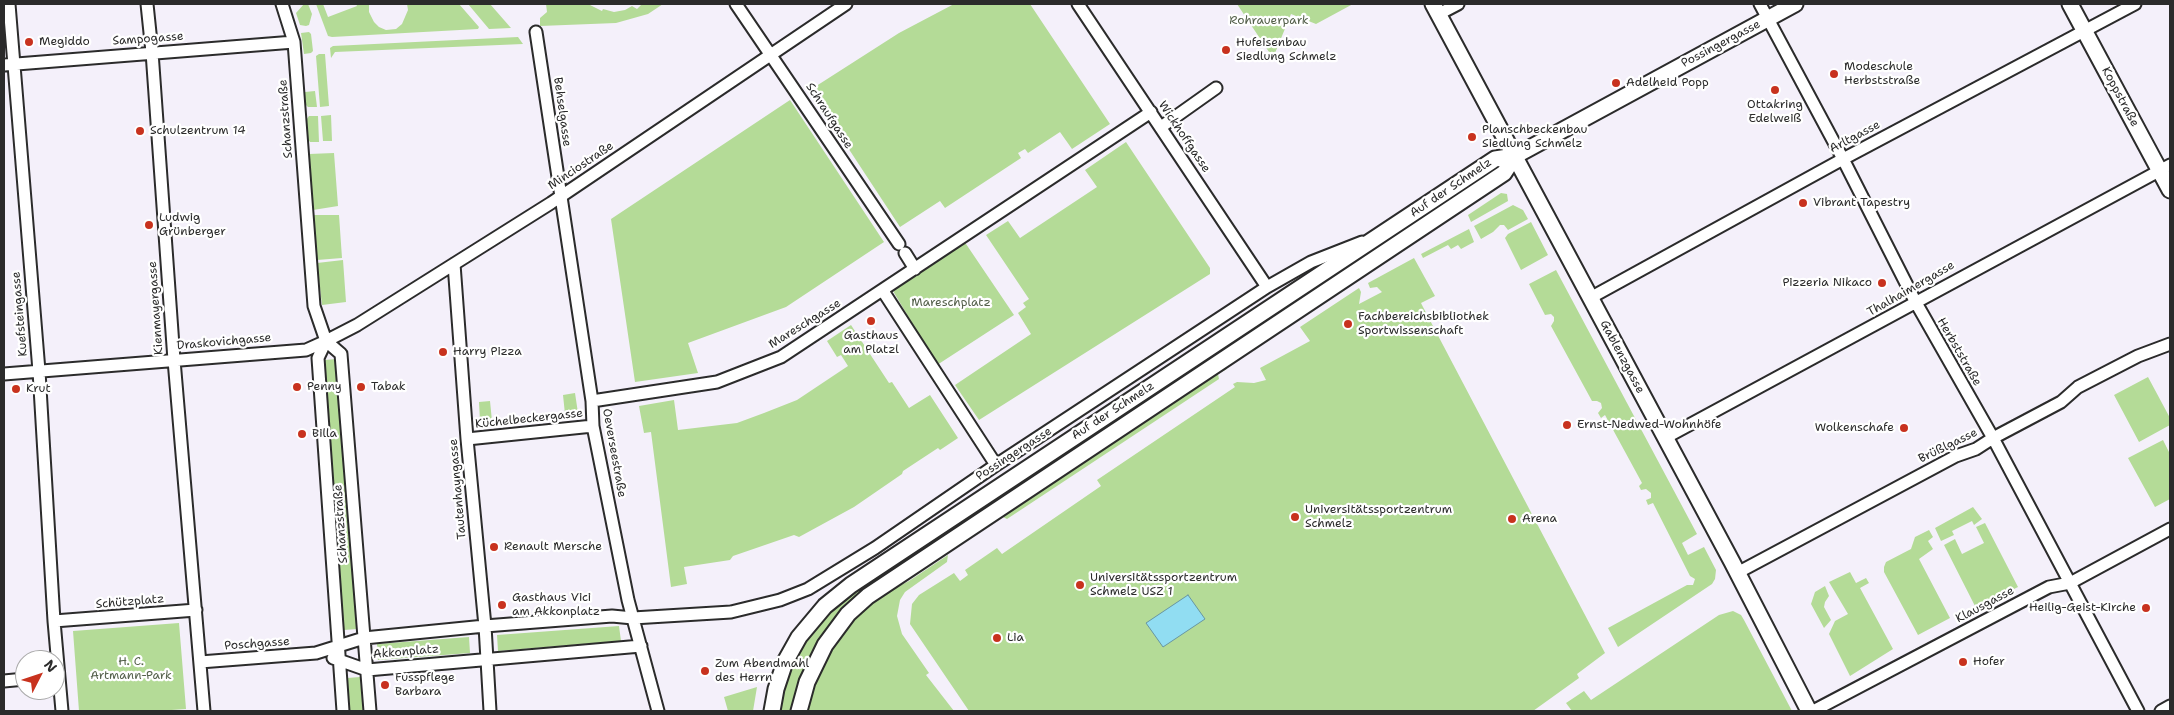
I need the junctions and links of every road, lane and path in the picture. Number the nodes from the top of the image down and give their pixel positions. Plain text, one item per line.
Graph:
1 (9, 4) edge
2 (147, 4) edge
3 (282, 4) edge
4 (736, 4) edge
5 (846, 4) edge
6 (1078, 4) edge
7 (1458, 4) edge
8 (1760, 4) edge
9 (1795, 4) edge
10 (2070, 4) edge
11 (2135, 4) edge
12 (1436, 9) edge
13 (1768, 19) junction
14 (2085, 31) junction
15 (536, 32) dead end
16 (294, 42) junction
17 (152, 52) junction
18 (771, 53) junction
19 (9, 64) edge
20 (1216, 88) dead end
21 (1151, 112) junction
22 (1161, 127) junction
23 (1515, 156) junction
24 (1844, 159) junction
25 (2165, 168) edge
26 (2170, 190) edge
27 (561, 196) junction
28 (1378, 237) junction
29 (454, 264) junction
30 (916, 269) junction
31 (1267, 287) junction
32 (883, 290) junction
33 (1590, 298) junction
34 (1915, 301) junction
35 (326, 341) junction
36 (2170, 344) edge
37 (174, 360) junction
38 (39, 371) junction
39 (4, 374) edge
40 (592, 401) junction
41 (593, 426) junction
42 (1665, 438) junction
43 (1992, 438) junction
44 (467, 439) junction
45 (996, 465) junction
46 (2170, 529) edge
47 (1738, 573) junction
48 (2070, 583) junction
49 (196, 610) junction
50 (633, 618) junction
51 (54, 622) junction
52 (485, 626) junction
53 (364, 638) junction
54 (641, 646) junction
55 (338, 647) junction
56 (56, 650) edge
57 (316, 654) junction
58 (487, 658) junction
59 (338, 660) junction
60 (200, 662) junction
61 (367, 670) junction
62 (2170, 706) edge
63 (204, 711) edge
64 (343, 711) edge
65 (370, 711) edge
66 (490, 711) edge
67 (658, 711) edge
68 (772, 711) edge
69 (799, 711) edge
70 (1809, 711) edge
71 (1813, 711) edge
72 (2138, 711) edge
73 (2161, 711) edge

1 - 19 street, Kuefsteingasse
2 - 17 street, Kienmayergasse
3 - 16 street, Schanzstraße
4 - 18 street, Schraufgasse
5 - 18 street, Minciostraße
6 - 21 street, Wickhoffgasse
7 - 12 street
8 - 13 street, Herbststraße
9 - 13 main road, Possingergasse
10 - 14 main road, Koppstraße
11 - 14 street, Arltgasse
12 - 23 main road, Gablenzgasse
13 - 23 main road, Possingergasse
13 - 24 street, Herbststraße
14 - 24 street, Arltgasse
14 - 25 main road, Koppstraße
15 - 27 street, Behselgasse
16 - 17 street, Sampogasse
16 - 35 street, Schanzstraße
17 - 19 street, Sampogasse
17 - 37 street, Kienmayergasse
18 - 27 street, Minciostraße
18 - 30 street, Schraufgasse
19 - 38 street, Kuefsteingasse
20 - 22 street
21 - 22 street, Wickhoffgasse
21 - 30 street
22 - 31 street, Wickhoffgasse
23 - 28 main road, Auf der Schmelz
23 - 33 main road, Gablenzgasse
23 - 69 main road, Auf der Schmelz
24 - 33 street, Arltgasse
24 - 34 street, Herbststraße
25 - 26 main road, Koppstraße
25 - 34 street, Thalhaimergasse
27 - 29 street, Minciostraße
27 - 40 street, Oeverseestraße
28 - 31 street, Possingergasse
28 - 68 main road, Auf der Schmelz
29 - 35 street, Minciostraße
29 - 44 street, Tautenhayngasse
30 - 32 street
31 - 45 street, Possingergasse
32 - 40 street, Mareschgasse
32 - 45 street
33 - 42 main road, Gablenzgasse
34 - 42 street, Thalhaimergasse
34 - 43 street, Herbststraße
35 - 37 street, Draskovichgasse
35 - 53 street, Schanzstraße
35 - 55 street, Schanzstraße
36 - 43 street, Brüßlgasse
37 - 38 street, Draskovichgasse
37 - 49 street, Kienmayergasse
38 - 39 street, Draskovichgasse
38 - 51 street, Kuefsteingasse
40 - 41 street, Oeverseestraße
41 - 44 street, Küchelbeckergasse
41 - 50 street, Oeverseestraße
42 - 47 main road, Gablenzgasse
43 - 47 street, Brüßlgasse
43 - 48 street, Herbststraße
44 - 52 street, Tautenhayngasse
45 - 50 street, Possingergasse
46 - 48 street, Klausgasse
47 - 70 main road, Gablenzgasse
48 - 71 street, Klausgasse
48 - 72 street, Herbststraße
49 - 51 street, Schützplatz
49 - 60 street
50 - 52 street, Akkonplatz
50 - 54 street, Oeverseestraße
51 - 56 street
52 - 53 street, Akkonplatz
52 - 58 street, Tautenhayngasse
53 - 55 street, Akkonplatz
53 - 61 street, Schanzstraße
54 - 58 street, Akkonplatz
54 - 67 street, Oeverseestraße
55 - 57 street, Akkonplatz
55 - 59 street, Schanzstraße
57 - 59 street, Akkonplatz
57 - 60 street, Poschgasse
58 - 61 street, Akkonplatz
58 - 66 street, Tautenhayngasse
59 - 61 street, Akkonplatz
59 - 64 street, Schanzstraße
60 - 63 street
61 - 65 street, Schanzstraße
62 - 73 street

